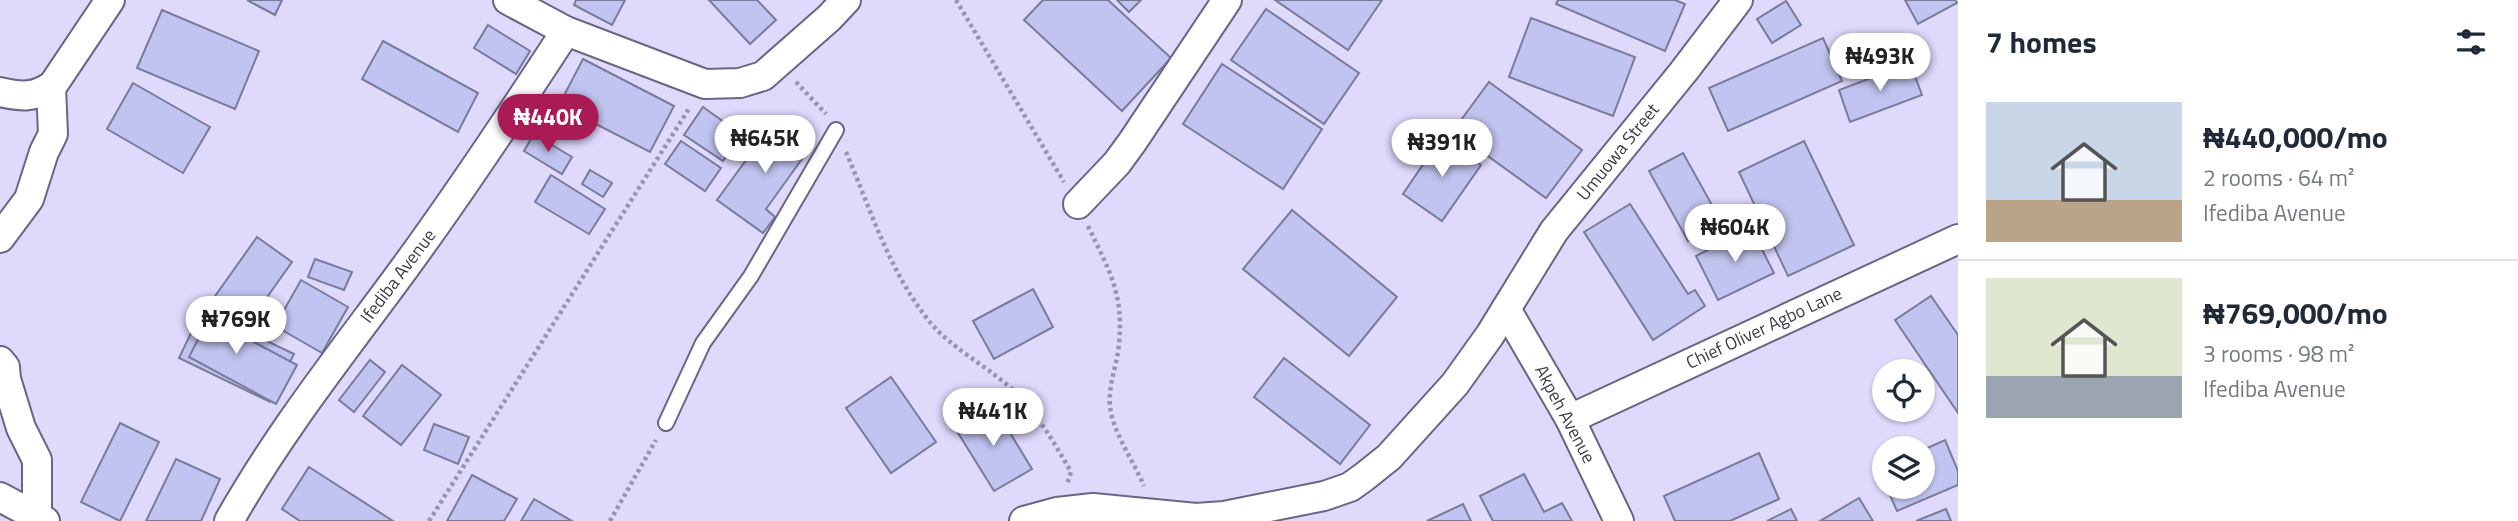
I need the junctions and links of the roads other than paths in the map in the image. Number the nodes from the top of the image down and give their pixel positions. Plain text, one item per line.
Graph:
1 (110, 0) edge
2 (508, 0) edge
3 (846, 0) edge
4 (1227, 0) edge
5 (1738, 0) edge
6 (565, 31) junction
7 (51, 87) junction
8 (0, 92) edge
9 (836, 130) road end
10 (1078, 204) road end
11 (0, 238) edge
12 (1958, 239) edge
13 (1506, 309) junction
14 (0, 361) edge
15 (1570, 419) junction
16 (666, 423) road end
17 (0, 497) edge
18 (41, 519) edge
19 (229, 521) edge
20 (1024, 521) edge
21 (1619, 521) edge

1 - 7 street
2 - 6 street
3 - 6 street
4 - 10 street
5 - 13 street, Umuowa Street
6 - 19 street, Ifediba Avenue
7 - 8 street
7 - 11 street
9 - 16 lane
12 - 15 street, Chief Oliver Agbo Lane
13 - 15 street, Akpeh Avenue
13 - 20 street, Umuowa Street
14 - 18 street
15 - 21 street, Akpeh Avenue
17 - 18 street

